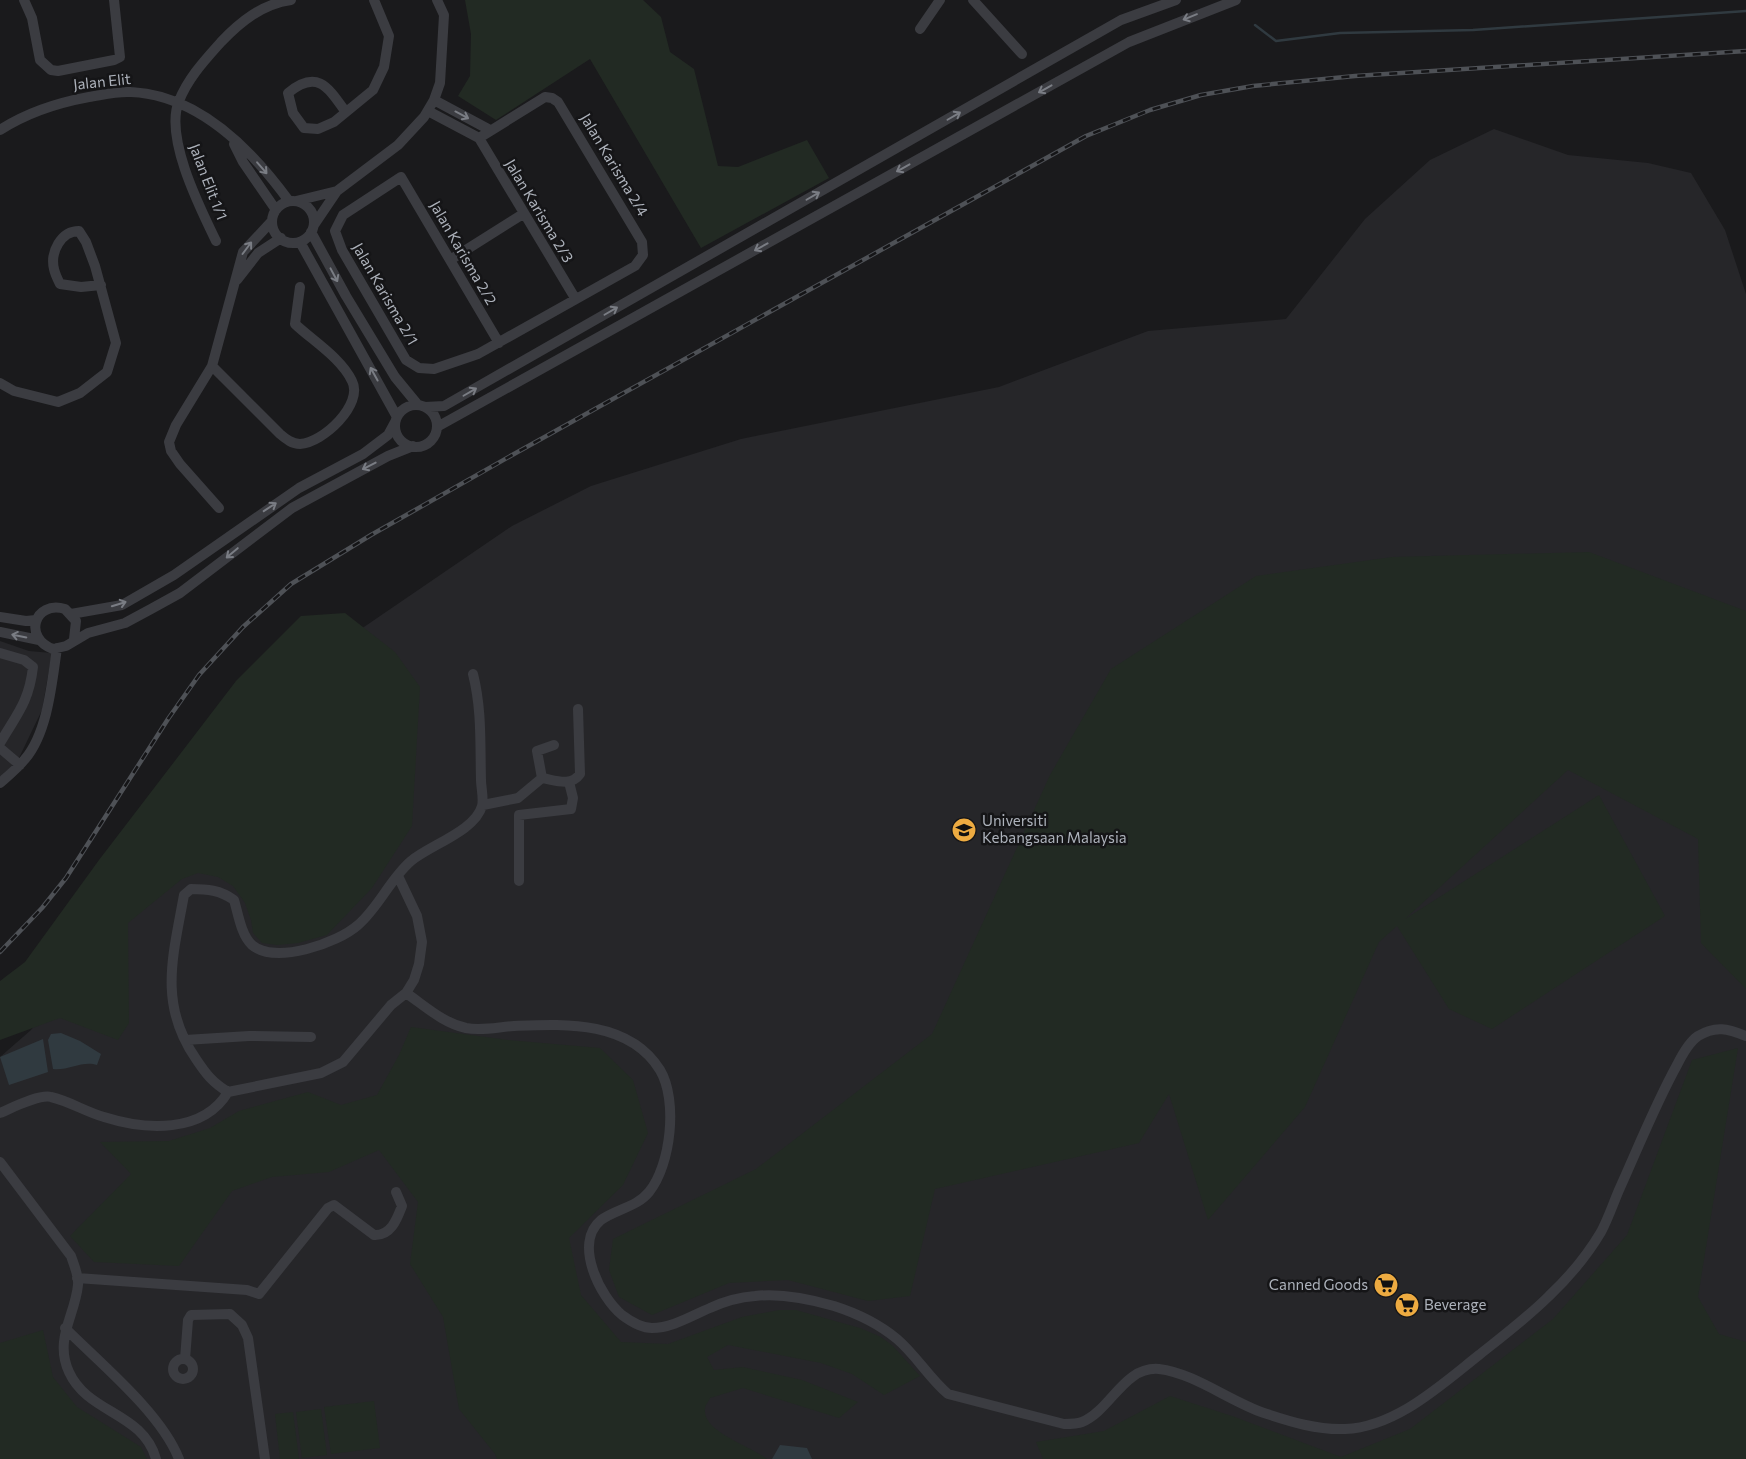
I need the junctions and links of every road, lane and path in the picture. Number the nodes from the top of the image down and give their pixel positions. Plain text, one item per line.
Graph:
1 (24, 0) edge
2 (114, 0) edge
3 (291, 0) edge
4 (374, 0) edge
5 (437, 0) edge
6 (940, 0) edge
7 (973, 0) edge
8 (1176, 0) edge
9 (1236, 0) edge
10 (920, 29) dead end
11 (1022, 54) dead end
12 (434, 100) junction
13 (178, 102) junction
14 (346, 111) junction
15 (428, 111) junction
16 (0, 130) edge
17 (490, 130) junction
18 (231, 138) junction
19 (479, 138) junction
20 (401, 177) joint
21 (337, 191) junction
22 (292, 201) junction
23 (276, 210) junction
24 (522, 214) junction
25 (272, 221) junction
26 (312, 229) junction
27 (281, 238) junction
28 (216, 242) dead end
29 (300, 242) junction
30 (450, 260) junction
31 (235, 282) junction
32 (101, 285) junction
33 (300, 287) dead end
34 (575, 298) junction
35 (499, 343) junction
36 (212, 366) junction
37 (0, 383) edge
38 (422, 406) junction
39 (396, 419) junction
40 (437, 428) junction
41 (413, 446) junction
42 (219, 508) dead end
43 (72, 614) junction
44 (0, 617) edge
45 (36, 620) junction
46 (0, 632) edge
47 (74, 639) junction
48 (39, 640) junction
49 (57, 648) junction
50 (0, 653) edge
51 (473, 674) dead end
52 (578, 709) dead end
53 (0, 743) edge
54 (554, 745) dead end
55 (0, 748) edge
56 (20, 764) junction
57 (542, 778) junction
58 (569, 782) junction
59 (0, 783) edge
60 (482, 805) junction
61 (398, 876) junction
62 (519, 881) dead end
63 (406, 993) junction
64 (1746, 1036) edge
65 (311, 1038) dead end
66 (185, 1040) junction
67 (228, 1092) junction
68 (0, 1113) edge
69 (0, 1162) edge
70 (396, 1192) dead end
71 (77, 1278) junction
72 (65, 1328) junction
73 (186, 1360) dead end
74 (156, 1459) edge
75 (180, 1459) edge
76 (265, 1459) edge

1 - 2 street
3 - 13 street
4 - 14 street
5 - 12 street
6 - 10 street
7 - 11 street
38 -> 8 street
9 -> 40 street
12 - 15 street
12 -> 17 street
13 - 16 street, Jalan Elit
13 - 18 street, Jalan Elit
13 - 28 street, Jalan Elit 1/1
14 - 14 street
15 - 19 street
15 - 21 street
17 - 19 street, Jalan Karisma 2/4
17 - 34 street, Jalan Karisma 2/4
18 -> 22 street, Jalan Elit
18 - 23 street, Jalan Elit
19 - 24 street, Jalan Karisma 2/3
20 - 30 street, Jalan Karisma 2/2
20 - 35 street, Jalan Karisma 2/1
21 - 22 street
21 - 26 street
22 - 23 street
22 - 26 street
23 - 25 street
24 - 30 street
24 - 34 street, Jalan Karisma 2/3
25 - 27 street
31 -> 25 street
26 - 29 street
26 -> 38 street
27 - 29 street
27 - 31 street
39 -> 29 street
30 - 35 street, Jalan Karisma 2/2
31 - 36 street
32 - 32 street
32 - 37 street
33 - 36 street
34 - 35 street, Jalan Karisma 2/1
36 - 42 street
38 - 39 street
38 - 40 street
39 - 41 street
43 -> 39 street
40 - 41 street
41 -> 47 street
43 - 45 street
43 - 47 street
44 - 45 street
45 - 48 street
48 -> 46 street
47 - 49 street
48 - 49 street
49 - 56 street
50 - 53 street
51 - 60 street
52 - 58 street
54 - 57 street
55 - 56 street
56 - 59 street
57 - 58 street
57 - 60 street
58 - 62 street
60 - 61 street
61 - 63 street
61 - 66 street
63 - 64 street
63 - 67 street
65 - 66 street
66 - 67 street
67 - 68 street
69 - 71 street
70 - 71 street
71 - 72 street
72 - 74 street
72 - 75 street
73 - 76 street

